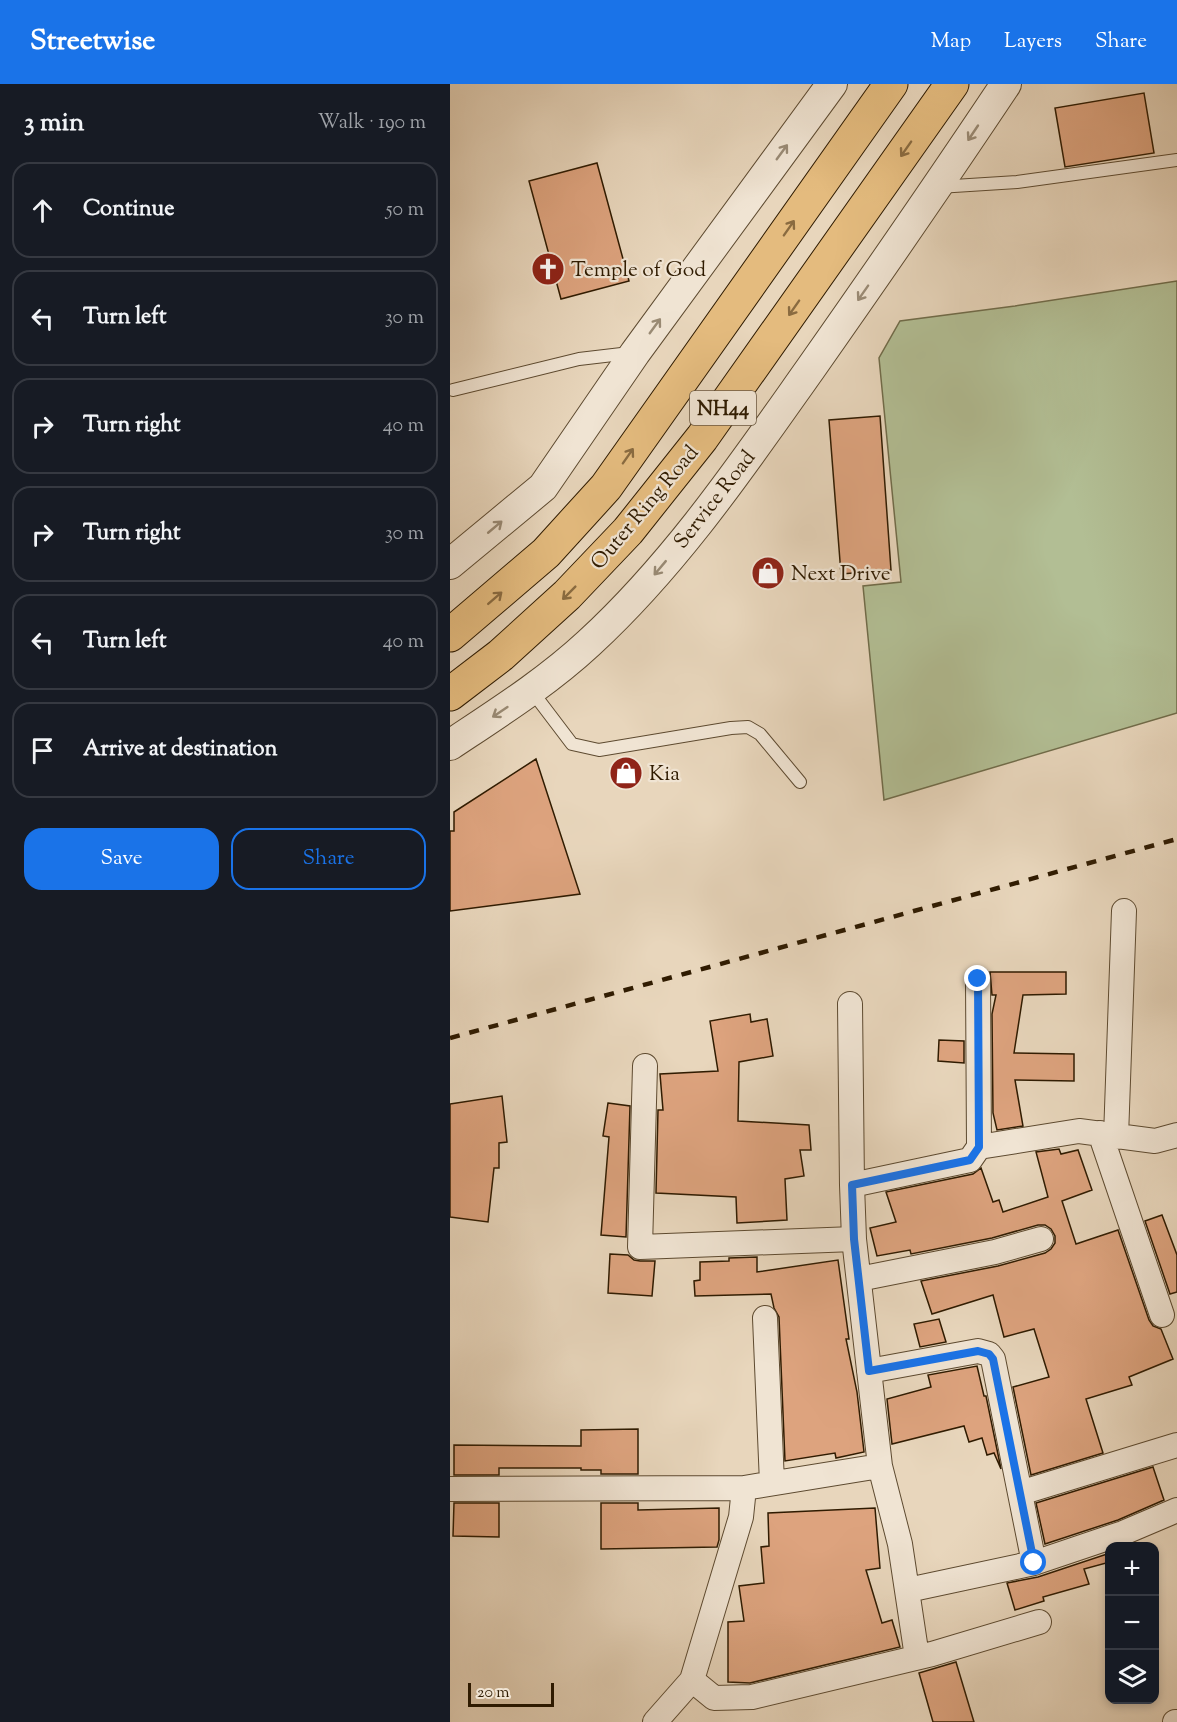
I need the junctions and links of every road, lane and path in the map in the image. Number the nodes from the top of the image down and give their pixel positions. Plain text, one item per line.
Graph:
1 (832, 84) edge
2 (891, 84) edge
3 (952, 84) edge
4 (1006, 84) edge
5 (1177, 160) edge
6 (937, 188) junction
7 (635, 353) junction
8 (453, 390) dead end
9 (450, 564) edge
10 (450, 635) edge
11 (531, 690) junction
12 (450, 694) edge
13 (450, 745) edge
14 (800, 782) dead end
15 (1124, 911) dead end
16 (978, 979) dead end
17 (850, 1004) dead end
18 (645, 1066) dead end
19 (1108, 1135) junction
20 (1177, 1135) edge
21 (979, 1147) junction
22 (852, 1185) junction
23 (854, 1239) junction
24 (1041, 1239) dead end
25 (859, 1279) junction
26 (1162, 1315) dead end
27 (765, 1318) dead end
28 (869, 1371) junction
29 (1177, 1444) edge
30 (880, 1466) junction
31 (772, 1483) junction
32 (744, 1488) junction
33 (450, 1489) edge
34 (1020, 1493) junction
35 (1177, 1510) edge
36 (1034, 1563) junction
37 (908, 1590) junction
38 (1039, 1622) dead end
39 (917, 1657) junction
40 (692, 1680) junction
41 (655, 1722) edge

7 -> 1 street
10 -> 2 highway, Outer Ring Road / NH44
3 -> 12 highway, Outer Ring Road / NH44
4 -> 6 street, Service Road
5 - 6 lane
6 -> 11 street, Service Road
7 - 8 lane
9 -> 7 street
11 -> 13 street, Service Road
11 - 14 lane
15 - 19 street
16 - 21 street
17 - 22 street
18 - 23 street
19 - 20 street
19 - 21 street
19 - 26 street
21 - 22 street
22 - 23 street
23 - 25 street
24 - 25 street
25 - 28 street
27 - 31 street
28 - 30 street
28 - 34 street
29 - 34 street
30 - 31 street
30 - 37 street
31 - 32 street
32 - 33 street
32 - 40 street
34 - 36 street
35 - 36 street
36 - 37 street
37 - 39 street
38 - 39 street
39 - 40 street
40 - 41 street

